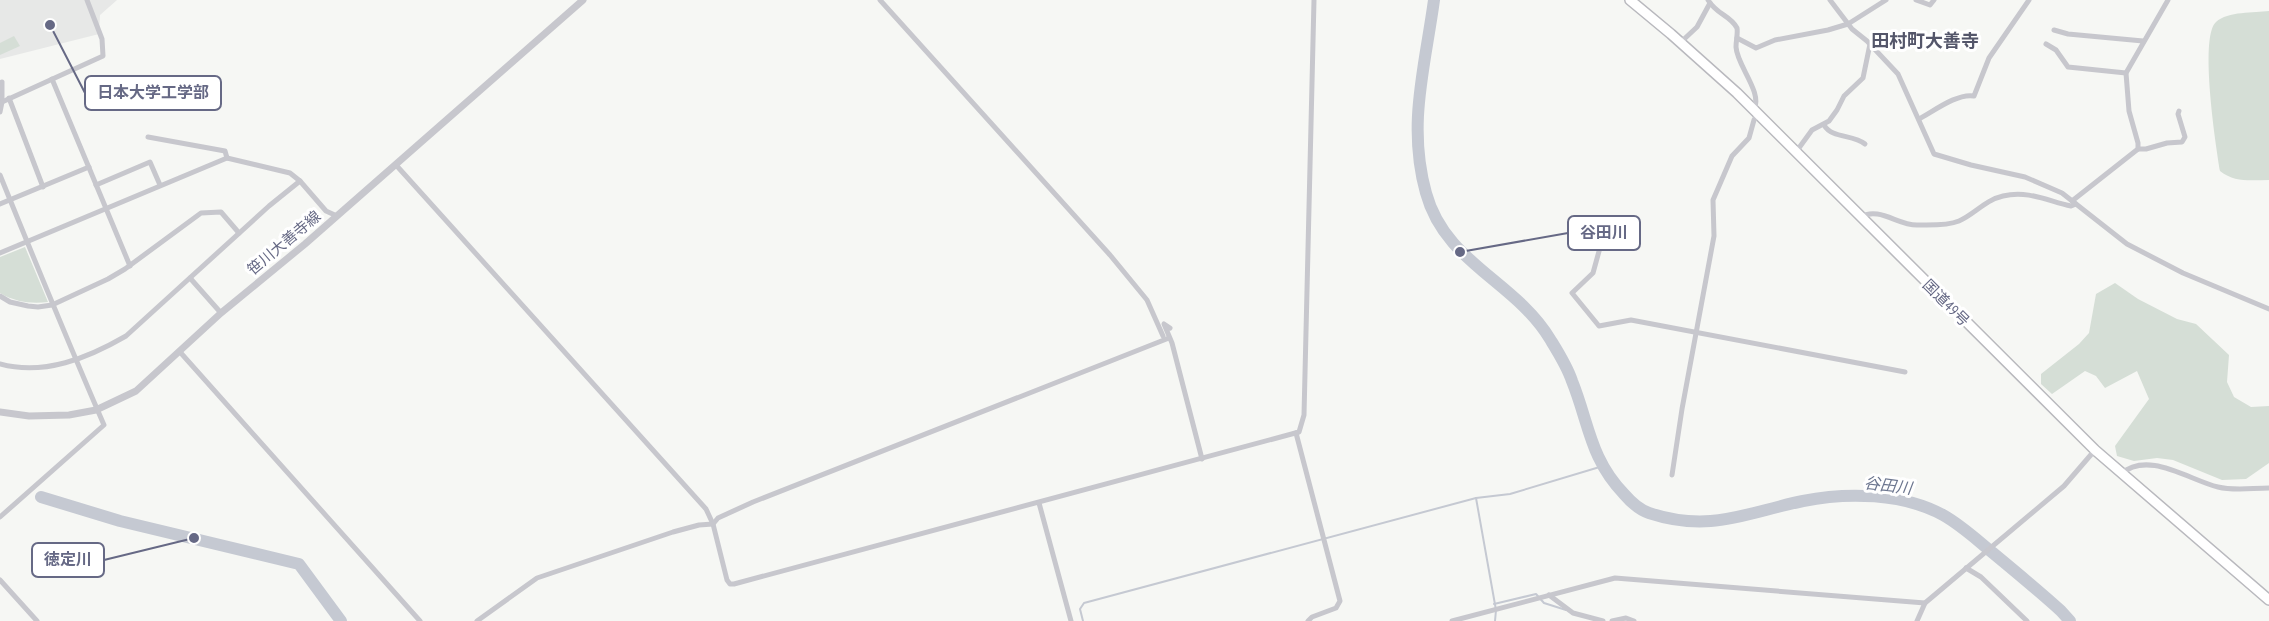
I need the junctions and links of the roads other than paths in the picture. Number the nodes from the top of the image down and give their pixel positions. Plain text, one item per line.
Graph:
1 (87, 0) edge
2 (584, 0) edge
3 (880, 0) edge
4 (1314, 0) edge
5 (1630, 0) edge
6 (1830, 0) edge
7 (1886, 0) edge
8 (1916, 0) edge
9 (1934, 0) edge
10 (2030, 0) edge
11 (2168, 0) edge
12 (1709, 2) edge
13 (1848, 24) junction
14 (2054, 30) dead end
15 (1737, 38) junction
16 (2143, 41) junction
17 (1681, 42) junction
18 (1870, 44) junction
19 (2046, 44) dead end
20 (2126, 73) junction
21 (52, 79) junction
22 (2, 82) dead end
23 (9, 98) junction
24 (2, 102) junction
25 (2179, 111) dead end
26 (0, 112) edge
27 (1756, 112) junction
28 (1919, 119) junction
29 (1824, 125) junction
30 (148, 137) dead end
31 (1864, 144) dead end
32 (2138, 148) junction
33 (1796, 152) junction
34 (227, 158) junction
35 (396, 165) junction
36 (89, 167) junction
37 (0, 176) edge
38 (300, 182) junction
39 (96, 185) junction
40 (160, 186) junction
41 (43, 187) junction
42 (10, 200) junction
43 (2074, 202) junction
44 (0, 204) edge
45 (106, 208) junction
46 (337, 216) junction
47 (1860, 217) junction
48 (239, 233) junction
49 (28, 241) junction
50 (1601, 244) dead end
51 (0, 253) edge
52 (130, 266) junction
53 (190, 278) junction
54 (0, 296) edge
55 (52, 304) junction
56 (2269, 309) edge
57 (221, 313) junction
58 (1170, 328) dead end
59 (1696, 332) junction
60 (1166, 337) junction
61 (180, 352) junction
62 (76, 361) junction
63 (0, 363) edge
64 (1905, 372) dead end
65 (97, 409) junction
66 (0, 412) edge
67 (1296, 433) junction
68 (2095, 450) junction
69 (1202, 459) junction
70 (2121, 474) junction
71 (1672, 475) dead end
72 (2269, 488) edge
73 (1039, 503) junction
74 (3, 511) edge
75 (0, 517) edge
76 (713, 524) junction
77 (1967, 567) junction
78 (0, 580) edge
79 (1548, 595) junction
80 (2269, 600) edge
81 (1925, 603) junction
82 (37, 621) edge
83 (420, 621) edge
84 (477, 621) edge
85 (1071, 621) edge
86 (1308, 621) edge
87 (1452, 621) edge
88 (1603, 621) edge
89 (1612, 621) edge
90 (1634, 621) edge
91 (1917, 621) edge
92 (2027, 621) edge

1 - 21 street
2 - 35 street, 笹川大善寺線
3 - 60 street
4 - 67 street
5 - 17 highway, 国道49号
6 - 13 street
7 - 13 street
8 - 9 street
10 - 28 street
11 - 16 street
12 - 15 street
12 - 17 street
13 - 15 street
13 - 18 street
14 - 16 street
15 - 27 street
16 - 20 street
17 - 27 highway, 国道49号
18 - 28 street
18 - 29 street
19 - 20 street
20 - 32 street
21 - 23 street
21 - 36 street
22 - 24 street
23 - 24 street
23 - 41 street
24 - 26 street
25 - 32 street
27 - 33 highway, 国道49号
27 - 59 street
28 - 43 street
29 - 31 street
29 - 33 street
30 - 34 street
32 - 43 street
33 - 47 highway, 国道49号
34 - 38 street
34 - 40 street
35 - 46 street, 笹川大善寺線
35 - 76 street
36 - 39 street
36 - 41 street
37 - 42 street
38 - 46 street
38 - 48 street
39 - 40 street
39 - 45 street
40 - 45 street
41 - 42 street
42 - 44 street
42 - 49 street
43 - 47 street
43 - 56 street
45 - 49 street
45 - 52 street
46 - 57 street, 笹川大善寺線
47 - 68 highway, 国道49号
48 - 52 street
48 - 53 street
49 - 51 street
49 - 55 street
50 - 59 street
52 - 55 street
53 - 57 street
53 - 62 street
54 - 55 street
55 - 62 street
57 - 61 street, 笹川大善寺線
58 - 60 street
59 - 64 street
59 - 71 street
60 - 69 street
60 - 76 street
61 - 65 street, 笹川大善寺線
61 - 83 street
62 - 63 street
62 - 65 street
65 - 66 street, 笹川大善寺線
65 - 74 street
67 - 69 street
67 - 86 street
68 - 70 highway, 国道49号
68 - 77 street
69 - 73 street
70 - 72 street
70 - 80 highway, 国道49号
73 - 76 street
73 - 85 street
74 - 75 street
76 - 84 street
77 - 81 street
77 - 92 street
78 - 82 street
79 - 81 street
79 - 87 street
79 - 88 street
81 - 91 street
89 - 90 street

